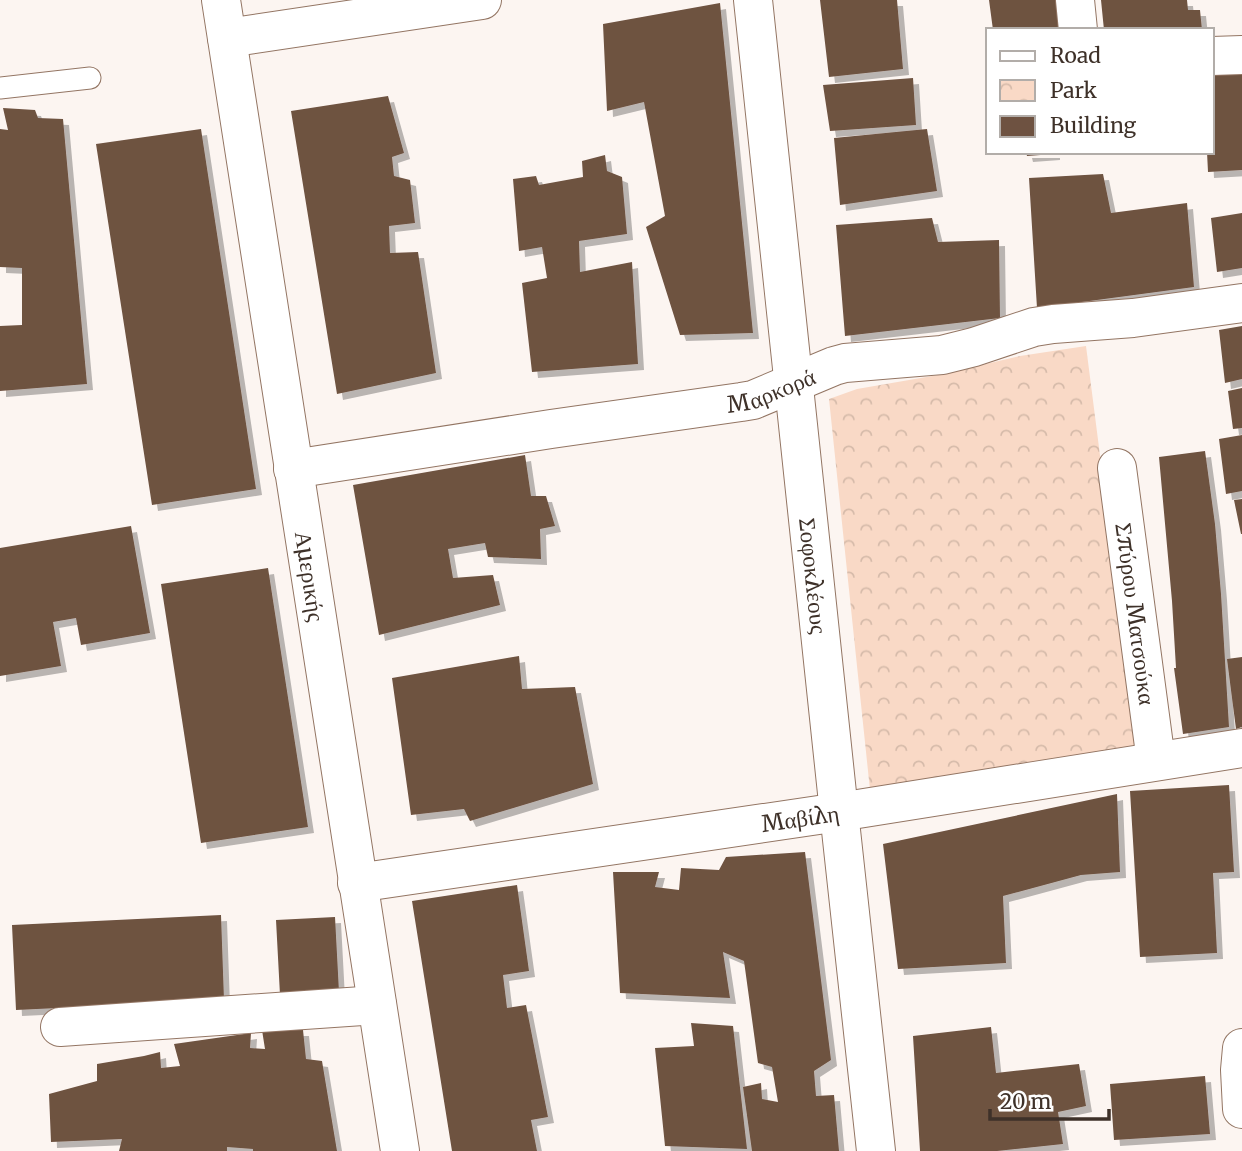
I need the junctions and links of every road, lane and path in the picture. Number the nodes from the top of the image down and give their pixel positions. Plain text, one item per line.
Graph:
1 (221, 0) edge
2 (482, 0) edge
3 (753, 0) edge
4 (1075, 0) edge
5 (1078, 28) edge
6 (227, 38) junction
7 (1242, 55) edge
8 (1214, 56) edge
9 (90, 78) dead end
10 (0, 88) edge
11 (1242, 303) edge
12 (794, 383) junction
13 (1117, 468) dead end
14 (293, 469) junction
15 (1241, 754) edge
16 (1156, 761) junction
17 (839, 812) junction
18 (357, 883) junction
19 (377, 1005) junction
20 (60, 1027) dead end
21 (1242, 1048) edge
22 (1242, 1109) edge
23 (400, 1151) edge
24 (876, 1151) edge

1 - 6 street, Αμερικής
2 - 6 street
3 - 12 street, Σοφοκλέους
4 - 5 street
6 - 14 street, Αμερικής
7 - 8 street
9 - 10 lane
11 - 12 street, Μαρκορά
12 - 14 street, Μαρκορά
12 - 17 street, Σοφοκλέους
13 - 16 street, Σπύρου Ματσούκα
14 - 18 street, Αμερικής
15 - 16 street, Μαβίλη
16 - 17 street, Μαβίλη
17 - 18 street, Μαβίλη
17 - 24 street, Σοφοκλέους
18 - 19 street, Αμερικής
19 - 20 street
19 - 23 street, Αμερικής
21 - 22 street

